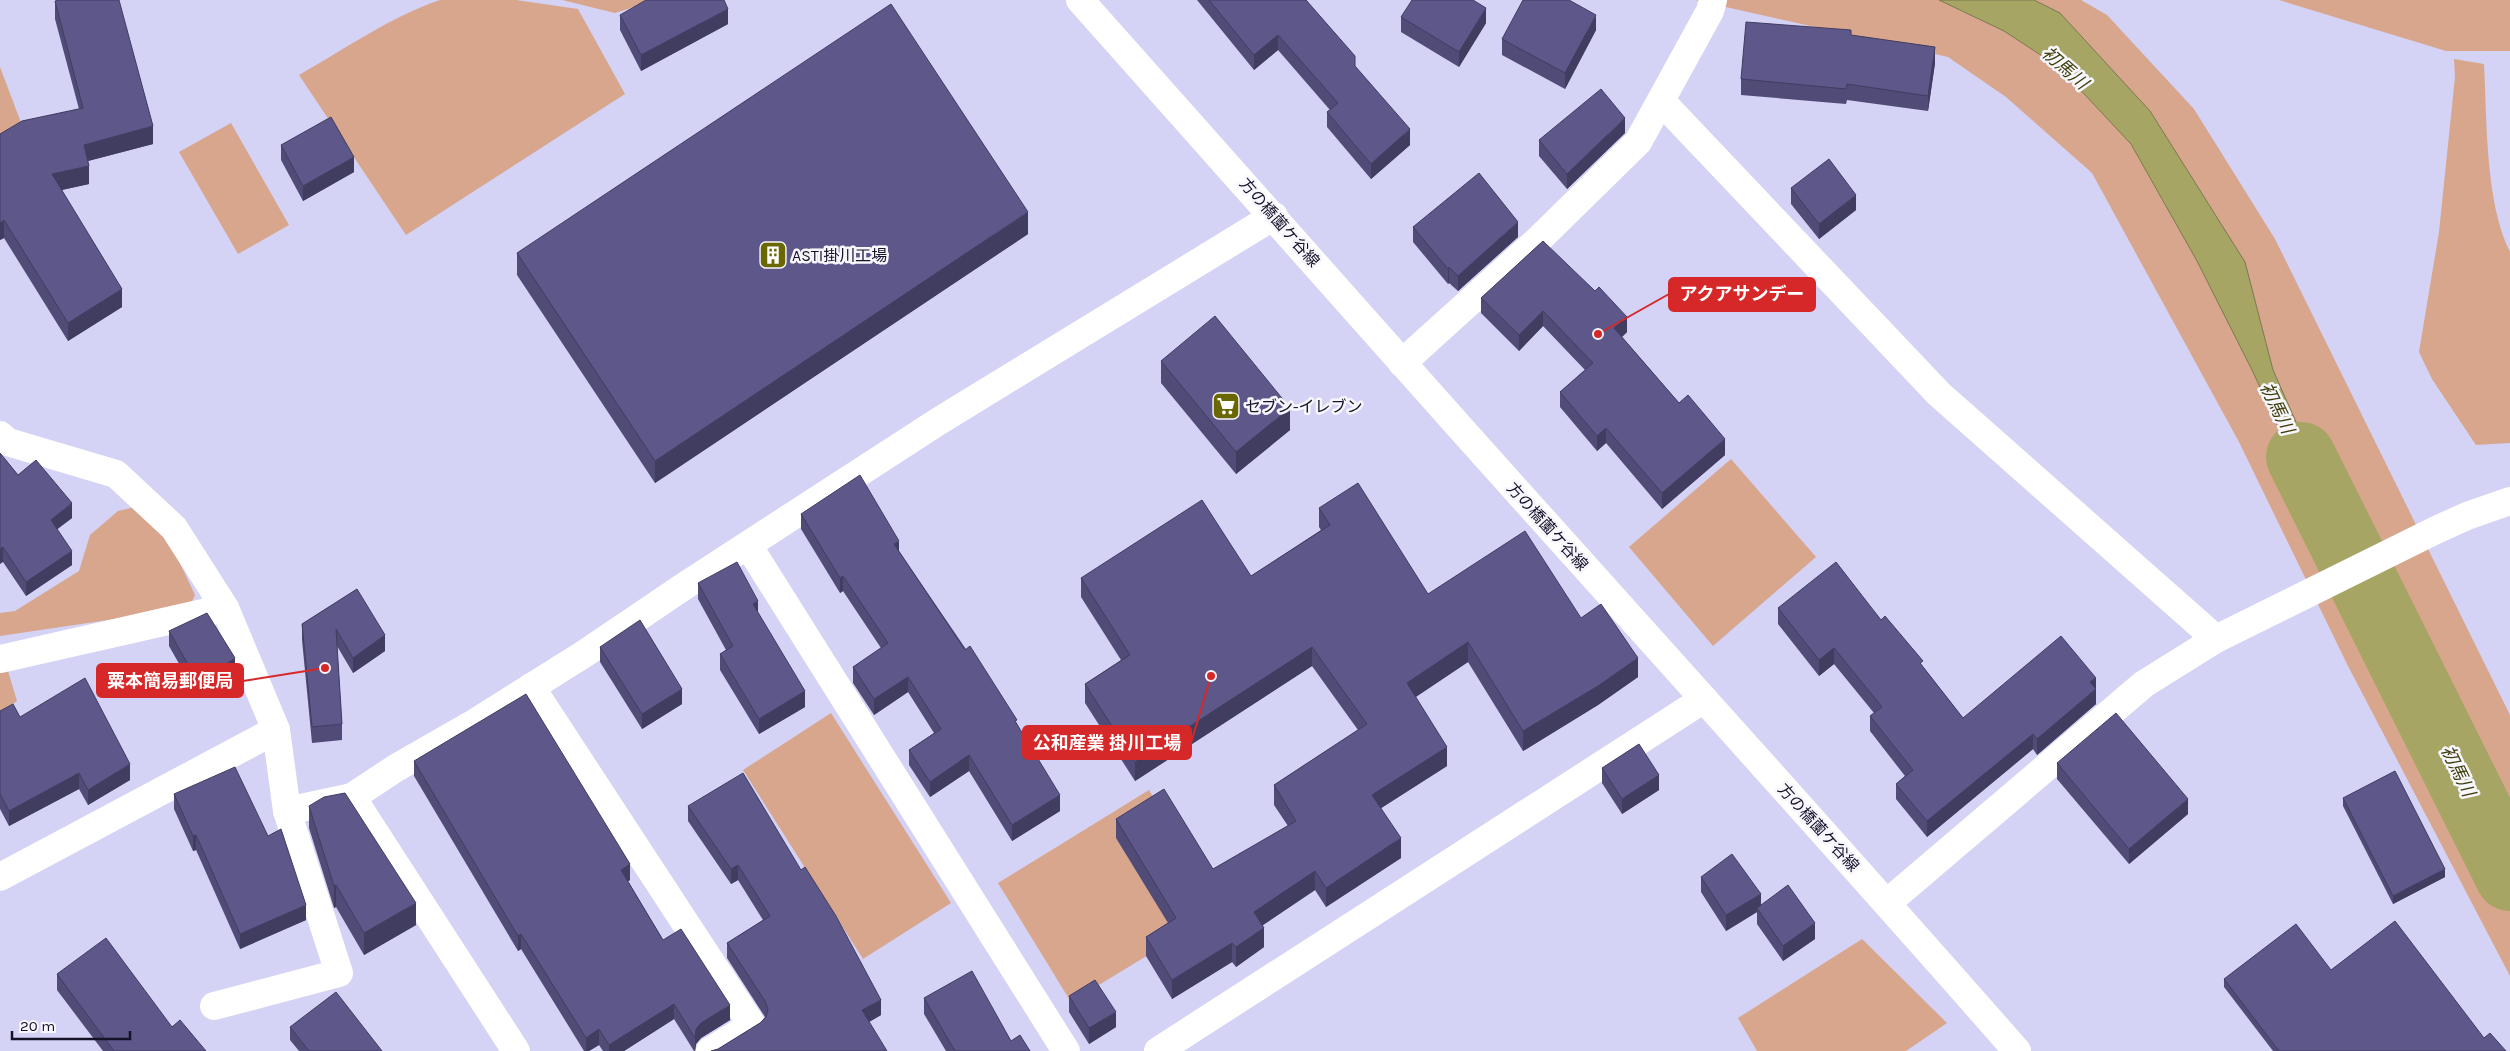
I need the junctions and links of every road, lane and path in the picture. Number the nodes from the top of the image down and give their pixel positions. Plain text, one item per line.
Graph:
1 (1080, 0) edge
2 (1712, 5) edge
3 (1661, 101) junction
4 (1274, 216) junction
5 (1402, 363) junction
6 (0, 435) edge
7 (2510, 501) edge
8 (748, 545) junction
9 (225, 608) junction
10 (2216, 639) junction
11 (0, 659) edge
12 (531, 687) junction
13 (1704, 699) junction
14 (276, 730) junction
15 (352, 797) junction
16 (287, 811) junction
17 (0, 877) edge
18 (1888, 903) junction
19 (214, 1006) dead end
20 (516, 1051) edge
21 (710, 1051) edge
22 (1066, 1051) edge
23 (1158, 1051) edge
24 (2017, 1051) edge

1 - 4 street, 方の橋薗ケ谷線
2 - 3 street
3 - 5 street
3 - 10 street
4 - 5 street, 方の橋薗ケ谷線
4 - 8 street
5 - 13 street, 方の橋薗ケ谷線
6 - 9 street
7 - 10 street
8 - 12 street
8 - 22 street
9 - 11 street
9 - 14 street
10 - 18 street
12 - 15 street
12 - 21 street
13 - 18 street, 方の橋薗ケ谷線
13 - 23 street
14 - 16 street
14 - 17 street
15 - 16 street
15 - 20 street
16 - 19 street
18 - 24 street, 方の橋薗ケ谷線

